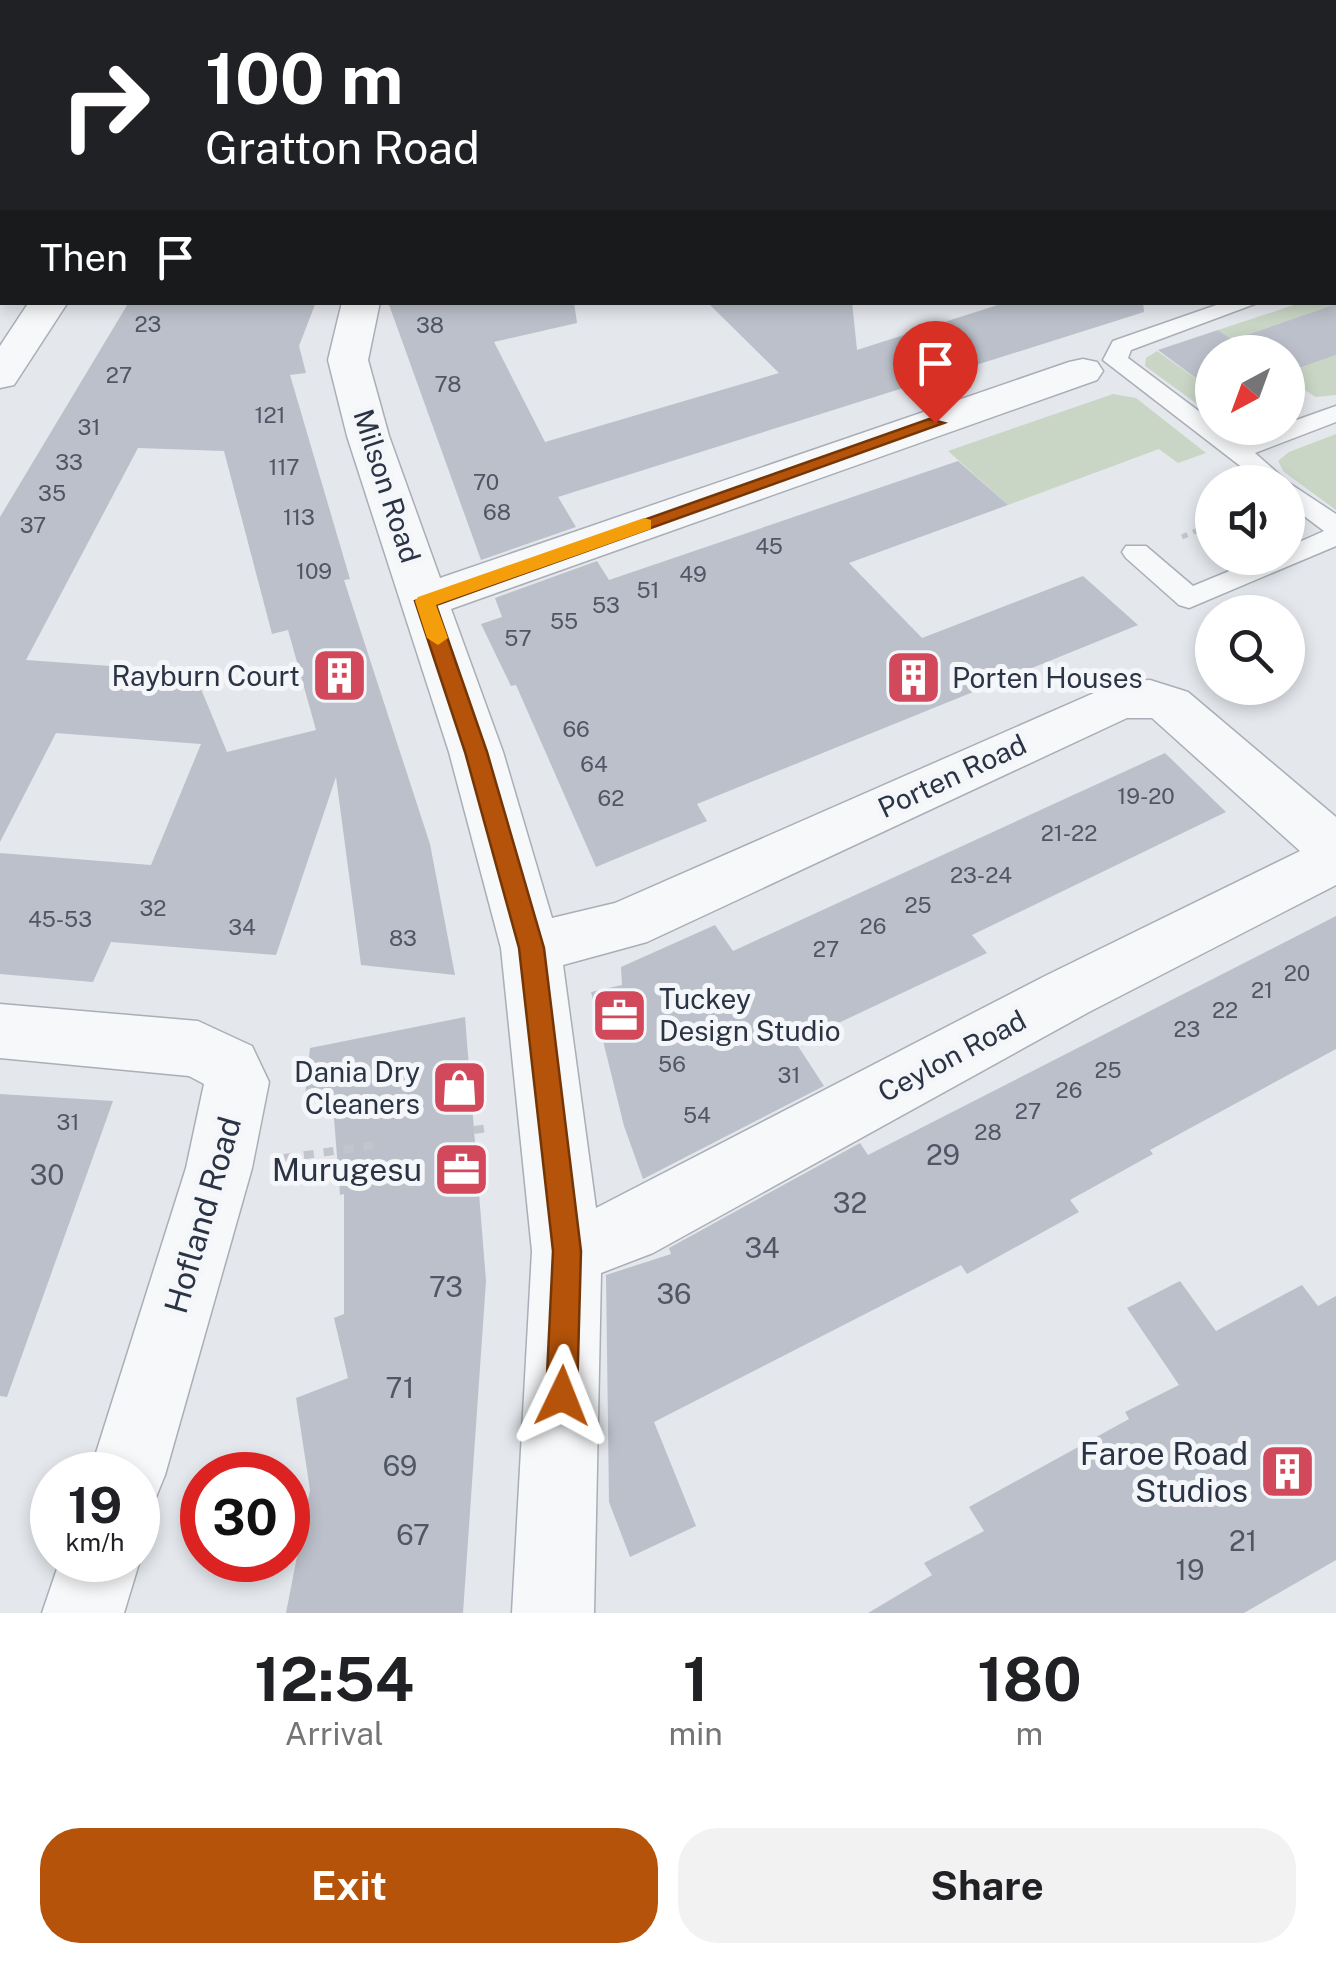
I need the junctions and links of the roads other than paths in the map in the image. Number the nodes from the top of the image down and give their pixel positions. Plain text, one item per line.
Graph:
1 (47, 305) edge
2 (360, 305) edge
3 (1239, 305) edge
4 (1099, 365) junction
5 (0, 376) edge
6 (1336, 413) edge
7 (1236, 451) junction
8 (1255, 465) edge
9 (1305, 504) edge
10 (1336, 528) edge
11 (1336, 536) edge
12 (1305, 549) edge
13 (1136, 552) dead end
14 (1243, 575) edge
15 (425, 601) junction
16 (1336, 850) edge
17 (1336, 859) edge
18 (531, 948) junction
19 (0, 1032) edge
20 (567, 1251) junction
21 (134, 1452) edge
22 (93, 1582) edge
23 (82, 1613) edge
24 (553, 1613) edge

1 - 5 street
2 - 15 street, Milson Road
3 - 4 lane
4 - 7 lane
4 - 15 street
6 - 7 lane
7 - 8 lane
9 - 10 lane
11 - 12 lane
13 - 14 lane
15 - 18 street, Milson Road
16 - 18 street, Porten Road
17 - 20 street, Ceylon Road
18 - 20 street, Milson Road
19 - 21 street, Hofland Road
20 - 24 street, Milson Road
22 - 23 street

